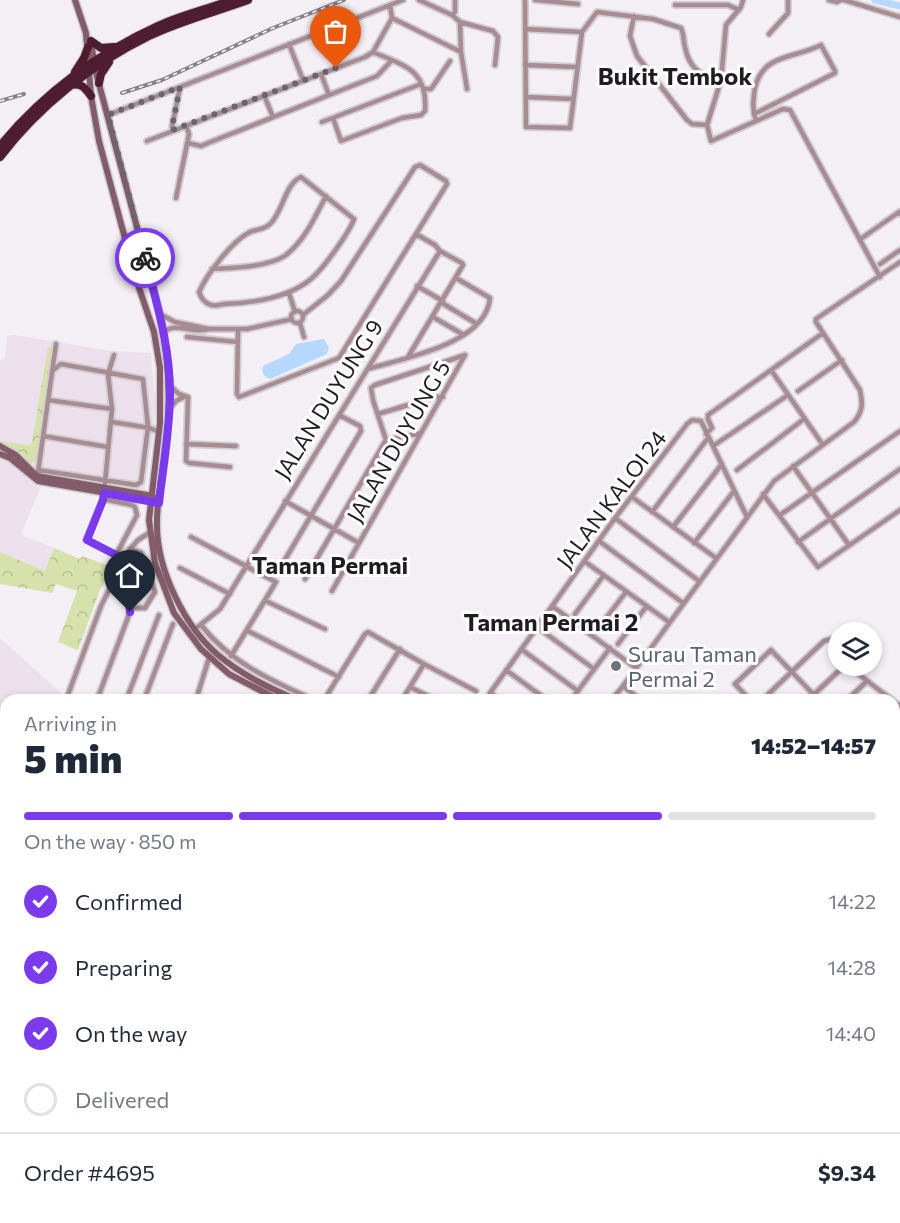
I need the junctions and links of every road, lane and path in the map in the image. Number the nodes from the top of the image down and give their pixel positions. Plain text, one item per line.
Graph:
1 (75, 0) edge
2 (232, 0) edge
3 (248, 0) edge
4 (403, 0) edge
5 (418, 0) edge
6 (455, 0) edge
7 (525, 0) edge
8 (535, 0) edge
9 (743, 0) edge
10 (788, 0) edge
11 (829, 0) edge
12 (843, 0) edge
13 (578, 4) dead end
14 (390, 5) junction
15 (675, 5) dead end
16 (739, 10) junction
17 (452, 15) junction
18 (634, 16) junction
19 (900, 17) edge
20 (392, 18) junction
21 (460, 22) junction
22 (525, 30) junction
23 (582, 32) junction
24 (769, 34) dead end
25 (132, 40) junction
26 (89, 44) junction
27 (290, 44) junction
28 (373, 52) junction
29 (461, 52) junction
30 (111, 59) junction
31 (392, 60) junction
32 (450, 61) dead end
33 (495, 65) dead end
34 (525, 65) junction
35 (92, 67) junction
36 (577, 67) junction
37 (321, 74) junction
38 (303, 80) junction
39 (721, 80) junction
40 (70, 82) junction
41 (99, 83) junction
42 (180, 87) junction
43 (422, 87) junction
44 (467, 89) dead end
45 (264, 95) junction
46 (329, 95) junction
47 (91, 96) junction
48 (526, 97) junction
49 (573, 99) junction
50 (106, 108) junction
51 (93, 111) junction
52 (754, 114) junction
53 (108, 115) junction
54 (273, 117) junction
55 (333, 118) junction
56 (756, 121) junction
57 (322, 122) dead end
58 (186, 124) junction
59 (707, 124) junction
60 (173, 130) junction
61 (147, 141) dead end
62 (188, 143) junction
63 (0, 146) edge
64 (0, 157) edge
65 (326, 196) junction
66 (176, 198) dead end
67 (900, 213) edge
68 (416, 234) junction
69 (862, 238) dead end
70 (900, 250) edge
71 (440, 251) junction
72 (900, 262) edge
73 (880, 264) dead end
74 (212, 269) junction
75 (880, 277) junction
76 (456, 278) junction
77 (417, 286) junction
78 (289, 292) junction
79 (442, 302) junction
80 (295, 312) junction
81 (160, 314) junction
82 (303, 315) junction
83 (433, 317) junction
84 (292, 320) junction
85 (300, 323) junction
86 (477, 324) junction
87 (208, 329) junction
88 (238, 329) junction
89 (164, 332) junction
90 (824, 333) junction
91 (464, 335) junction
92 (187, 337) dead end
93 (304, 337) dead end
94 (238, 342) junction
95 (114, 355) dead end
96 (408, 357) junction
97 (842, 360) junction
98 (61, 364) junction
99 (368, 369) junction
100 (771, 370) junction
101 (52, 371) junction
102 (108, 374) junction
103 (169, 385) junction
104 (798, 391) dead end
105 (788, 395) junction
106 (184, 397) junction
107 (443, 397) junction
108 (48, 400) junction
109 (169, 408) junction
110 (112, 409) junction
111 (378, 414) junction
112 (339, 415) junction
113 (804, 419) junction
114 (112, 422) junction
115 (160, 423) junction
116 (149, 427) junction
117 (900, 431) edge
118 (159, 432) junction
119 (422, 433) junction
120 (43, 436) junction
121 (707, 436) junction
122 (386, 440) junction
123 (186, 444) junction
124 (823, 445) junction
125 (0, 446) edge
126 (236, 446) dead end
127 (713, 446) junction
128 (108, 447) junction
129 (0, 454) edge
130 (39, 460) junction
131 (722, 464) junction
132 (27, 466) junction
133 (794, 466) junction
134 (230, 467) dead end
135 (900, 469) edge
136 (737, 470) dead end
137 (38, 476) junction
138 (104, 490) junction
139 (734, 491) junction
140 (812, 492) junction
141 (763, 494) junction
142 (632, 497) junction
143 (151, 498) junction
144 (159, 500) junction
145 (285, 501) junction
146 (742, 507) junction
147 (754, 507) junction
148 (900, 510) edge
149 (652, 512) junction
150 (312, 516) junction
151 (780, 516) junction
152 (747, 517) junction
153 (615, 518) junction
154 (830, 519) junction
155 (673, 527) junction
156 (335, 529) junction
157 (149, 533) junction
158 (191, 537) dead end
159 (599, 541) junction
160 (798, 542) junction
161 (359, 543) junction
162 (694, 543) junction
163 (849, 545) junction
164 (130, 549) junction
165 (116, 555) junction
166 (716, 558) junction
167 (124, 559) junction
168 (584, 561) junction
169 (279, 565) dead end
170 (246, 566) junction
171 (180, 568) dead end
172 (118, 572) junction
173 (604, 575) junction
174 (305, 579) dead end
175 (699, 581) junction
176 (332, 591) dead end
177 (626, 592) junction
178 (230, 594) junction
179 (266, 601) junction
180 (683, 603) junction
181 (552, 606) junction
182 (646, 607) junction
183 (130, 608) junction
184 (575, 614) dead end
185 (159, 615) dead end
186 (669, 622) junction
187 (173, 624) dead end
188 (198, 627) junction
189 (537, 627) junction
190 (325, 629) dead end
191 (248, 630) junction
192 (597, 630) dead end
193 (828, 640) edge
194 (618, 644) dead end
195 (610, 648) junction
196 (400, 649) junction
197 (522, 649) junction
198 (231, 656) junction
199 (209, 658) junction
200 (424, 664) junction
201 (636, 668) junction
202 (594, 669) junction
203 (506, 670) junction
204 (792, 672) junction
205 (835, 676) edge
206 (860, 676) edge
207 (339, 677) junction
208 (867, 681) junction
209 (623, 686) junction
210 (410, 687) junction
211 (476, 691) dead end
212 (578, 691) junction
213 (68, 694) edge
214 (99, 694) edge
215 (129, 694) edge
216 (146, 694) edge
217 (198, 694) edge
218 (267, 694) edge
219 (284, 694) edge
220 (300, 694) edge
221 (328, 694) edge
222 (372, 694) edge
223 (406, 694) edge
224 (424, 694) edge
225 (492, 694) edge
226 (540, 694) edge
227 (576, 694) edge
228 (616, 694) edge
229 (633, 694) edge
230 (744, 694) edge
231 (768, 694) edge
232 (813, 694) edge
233 (815, 694) edge
234 (853, 694) edge
235 (883, 694) edge

1 - 26 street
2 - 25 highway
3 - 30 highway
4 - 14 street
5 - 17 street
6 - 17 street
7 - 22 street
8 - 13 street
9 - 16 street
10 - 24 street
11 - 12 street
12 - 19 street
14 - 20 street
14 - 27 street
15 - 16 street
16 - 39 street
17 - 21 street
18 - 23 street
18 - 39 street
18 - 59 street
20 - 28 street
20 - 29 street
21 - 29 street
21 - 33 street
22 - 23 street
22 - 34 street
23 - 36 street
25 - 26 highway
25 - 35 highway
26 - 35 street
26 - 40 highway
27 - 38 street
27 - 42 street
28 - 31 street
28 - 37 street
29 - 44 street
30 - 35 highway
30 - 41 highway
31 - 43 street
31 - 46 street
32 - 43 street
34 - 36 street
34 - 48 street
35 - 40 highway
35 - 41 street
35 - 47 street
36 - 49 street
37 - 38 street
37 - 46 street
38 - 45 street
39 - 59 street
40 - 47 highway
40 - 63 highway
40 - 64 highway
41 - 50 street
42 - 53 street
42 - 60 street
43 - 55 street
43 - 55 street
45 - 54 street
45 - 58 street
46 - 54 street
47 - 51 street
48 - 49 street
48 - 49 street
50 - 51 street
50 - 53 street
51 - 115 street
52 - 52 street
52 - 56 street
53 - 81 street
54 - 62 street
55 - 57 street
56 - 59 street
56 - 75 street
58 - 60 street
58 - 62 street
60 - 61 street
62 - 66 street
65 - 74 street
65 - 74 street
65 - 78 street
67 - 69 street
68 - 71 street
68 - 82 street
68 - 94 street
70 - 73 street
71 - 76 street
71 - 77 street, JALAN DUYUNG 9
72 - 75 street
74 - 78 street
75 - 90 street
76 - 79 street
76 - 86 street
77 - 79 street
77 - 99 street, JALAN DUYUNG 9
78 - 80 street
79 - 83 street
79 - 86 street
80 - 82 street
80 - 84 street
81 - 87 street
81 - 89 street
82 - 85 street
83 - 91 street
83 - 96 street
84 - 85 street
84 - 88 street
85 - 93 street
86 - 91 street
87 - 88 street
87 - 89 street
88 - 94 street
89 - 103 street
90 - 97 street
90 - 100 street
91 - 96 street
92 - 94 street
95 - 102 street
96 - 99 street
97 - 104 street
97 - 124 street
98 - 101 street
98 - 101 street
98 - 102 street
99 - 112 street, JALAN DUYUNG 9
100 - 105 street
100 - 121 street
101 - 108 street
102 - 110 street
102 - 116 street
103 - 106 street
103 - 109 street
105 - 113 street
105 - 127 street
106 - 109 street
106 - 123 street
107 - 111 street
107 - 111 street, JALAN DUYUNG 5
107 - 119 street, JALAN DUYUNG 5
108 - 110 street
108 - 120 street
109 - 144 street
110 - 114 street
111 - 122 street
112 - 145 street, JALAN DUYUNG 9
112 - 150 street
113 - 124 street
113 - 136 street
114 - 116 street
114 - 128 street
115 - 116 street
115 - 118 street
116 - 118 street
116 - 138 street
117 - 140 street
118 - 143 street
119 - 122 street
119 - 161 street, JALAN DUYUNG 5
120 - 128 street
120 - 130 street
121 - 127 street
121 - 142 street, JALAN KALOI 24
121 - 149 street
122 - 156 street
123 - 126 street
123 - 134 street
124 - 133 street
125 - 132 street
127 - 131 street
128 - 138 street
129 - 137 street
130 - 132 street
130 - 137 street
131 - 139 street
131 - 155 street
132 - 137 street
133 - 140 street
133 - 141 street
135 - 154 street
137 - 138 street
137 - 138 street
138 - 143 street
138 - 165 street
138 - 165 street
139 - 146 street
139 - 162 street
140 - 151 street
140 - 154 street
141 - 147 street
141 - 151 street
142 - 149 street
142 - 153 street, JALAN KALOI 24
143 - 144 street
143 - 157 street
144 - 188 street
145 - 150 street
145 - 170 street, JALAN DUYUNG 9
146 - 147 street
146 - 152 street
147 - 152 street
148 - 163 street
149 - 155 street
150 - 156 street
150 - 169 street
151 - 160 street
152 - 166 street
153 - 159 street, JALAN KALOI 24
153 - 175 street
154 - 160 street
154 - 163 street
155 - 162 street
156 - 161 street
156 - 174 street
157 - 164 street
157 - 199 street
158 - 170 street
159 - 168 street, JALAN KALOI 24
159 - 180 street
160 - 163 street
161 - 176 street, JALAN DUYUNG 5
162 - 166 street
164 - 167 street
164 - 183 street
165 - 167 street
166 - 175 street
167 - 172 street
168 - 173 street
168 - 181 street, JALAN KALOI 24
170 - 178 street, JALAN DUYUNG 9
170 - 179 street
171 - 178 street
172 - 183 street
172 - 213 street
173 - 177 street
173 - 184 street
175 - 180 street
177 - 182 street
177 - 192 street
178 - 188 street, JALAN DUYUNG 9
179 - 190 street
179 - 191 street
180 - 186 street
181 - 189 street, JALAN KALOI 24
181 - 195 street
182 - 186 street
182 - 194 street
183 - 214 street
185 - 215 street
186 - 201 street
187 - 216 street
188 - 198 street
188 - 219 street
189 - 197 street, JALAN KALOI 24
189 - 202 street
191 - 198 street
191 - 207 street
193 - 204 street
195 - 201 street
195 - 202 street
196 - 200 street
196 - 207 street
196 - 222 street
197 - 203 street, JALAN KALOI 24
197 - 212 street
198 - 220 street
199 - 217 street
199 - 218 street
200 - 210 street
200 - 211 street
201 - 209 street
202 - 212 street
203 - 225 street, JALAN KALOI 24
203 - 226 street
204 - 230 street
204 - 231 street
204 - 232 street
205 - 233 street
206 - 208 street
207 - 221 street
208 - 234 street
208 - 235 street
209 - 228 street
209 - 229 street
210 - 223 street
210 - 224 street
212 - 227 street

